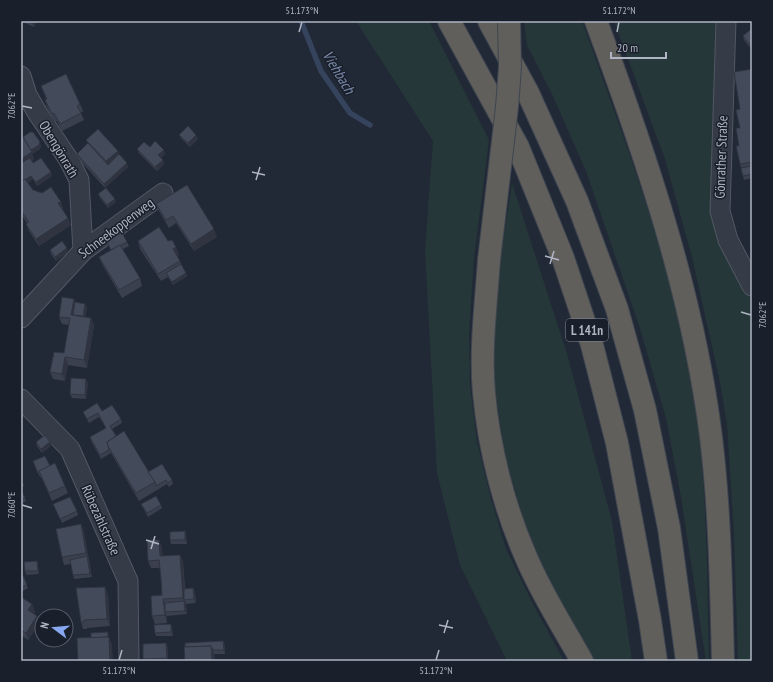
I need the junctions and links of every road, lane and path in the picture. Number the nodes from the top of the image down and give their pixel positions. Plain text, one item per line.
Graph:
1 (449, 21) edge
2 (489, 21) edge
3 (509, 21) edge
4 (596, 21) edge
5 (726, 21) edge
6 (21, 76) edge
7 (163, 193) dead end
8 (83, 251) junction
9 (752, 286) edge
10 (21, 318) edge
11 (21, 399) edge
12 (129, 661) edge
13 (582, 661) edge
14 (656, 661) edge
15 (687, 661) edge
16 (723, 661) edge

1 - 14 highway, L 141n
2 - 15 highway, L 141n
3 - 13 highway, bridge
4 - 16 highway
5 - 9 street, Gönrather Straße
6 - 8 street, Obengönrath
7 - 8 street, Schneekoppenweg
8 - 10 street, Schneekoppenweg
11 - 12 street, Rübezahlstraße

